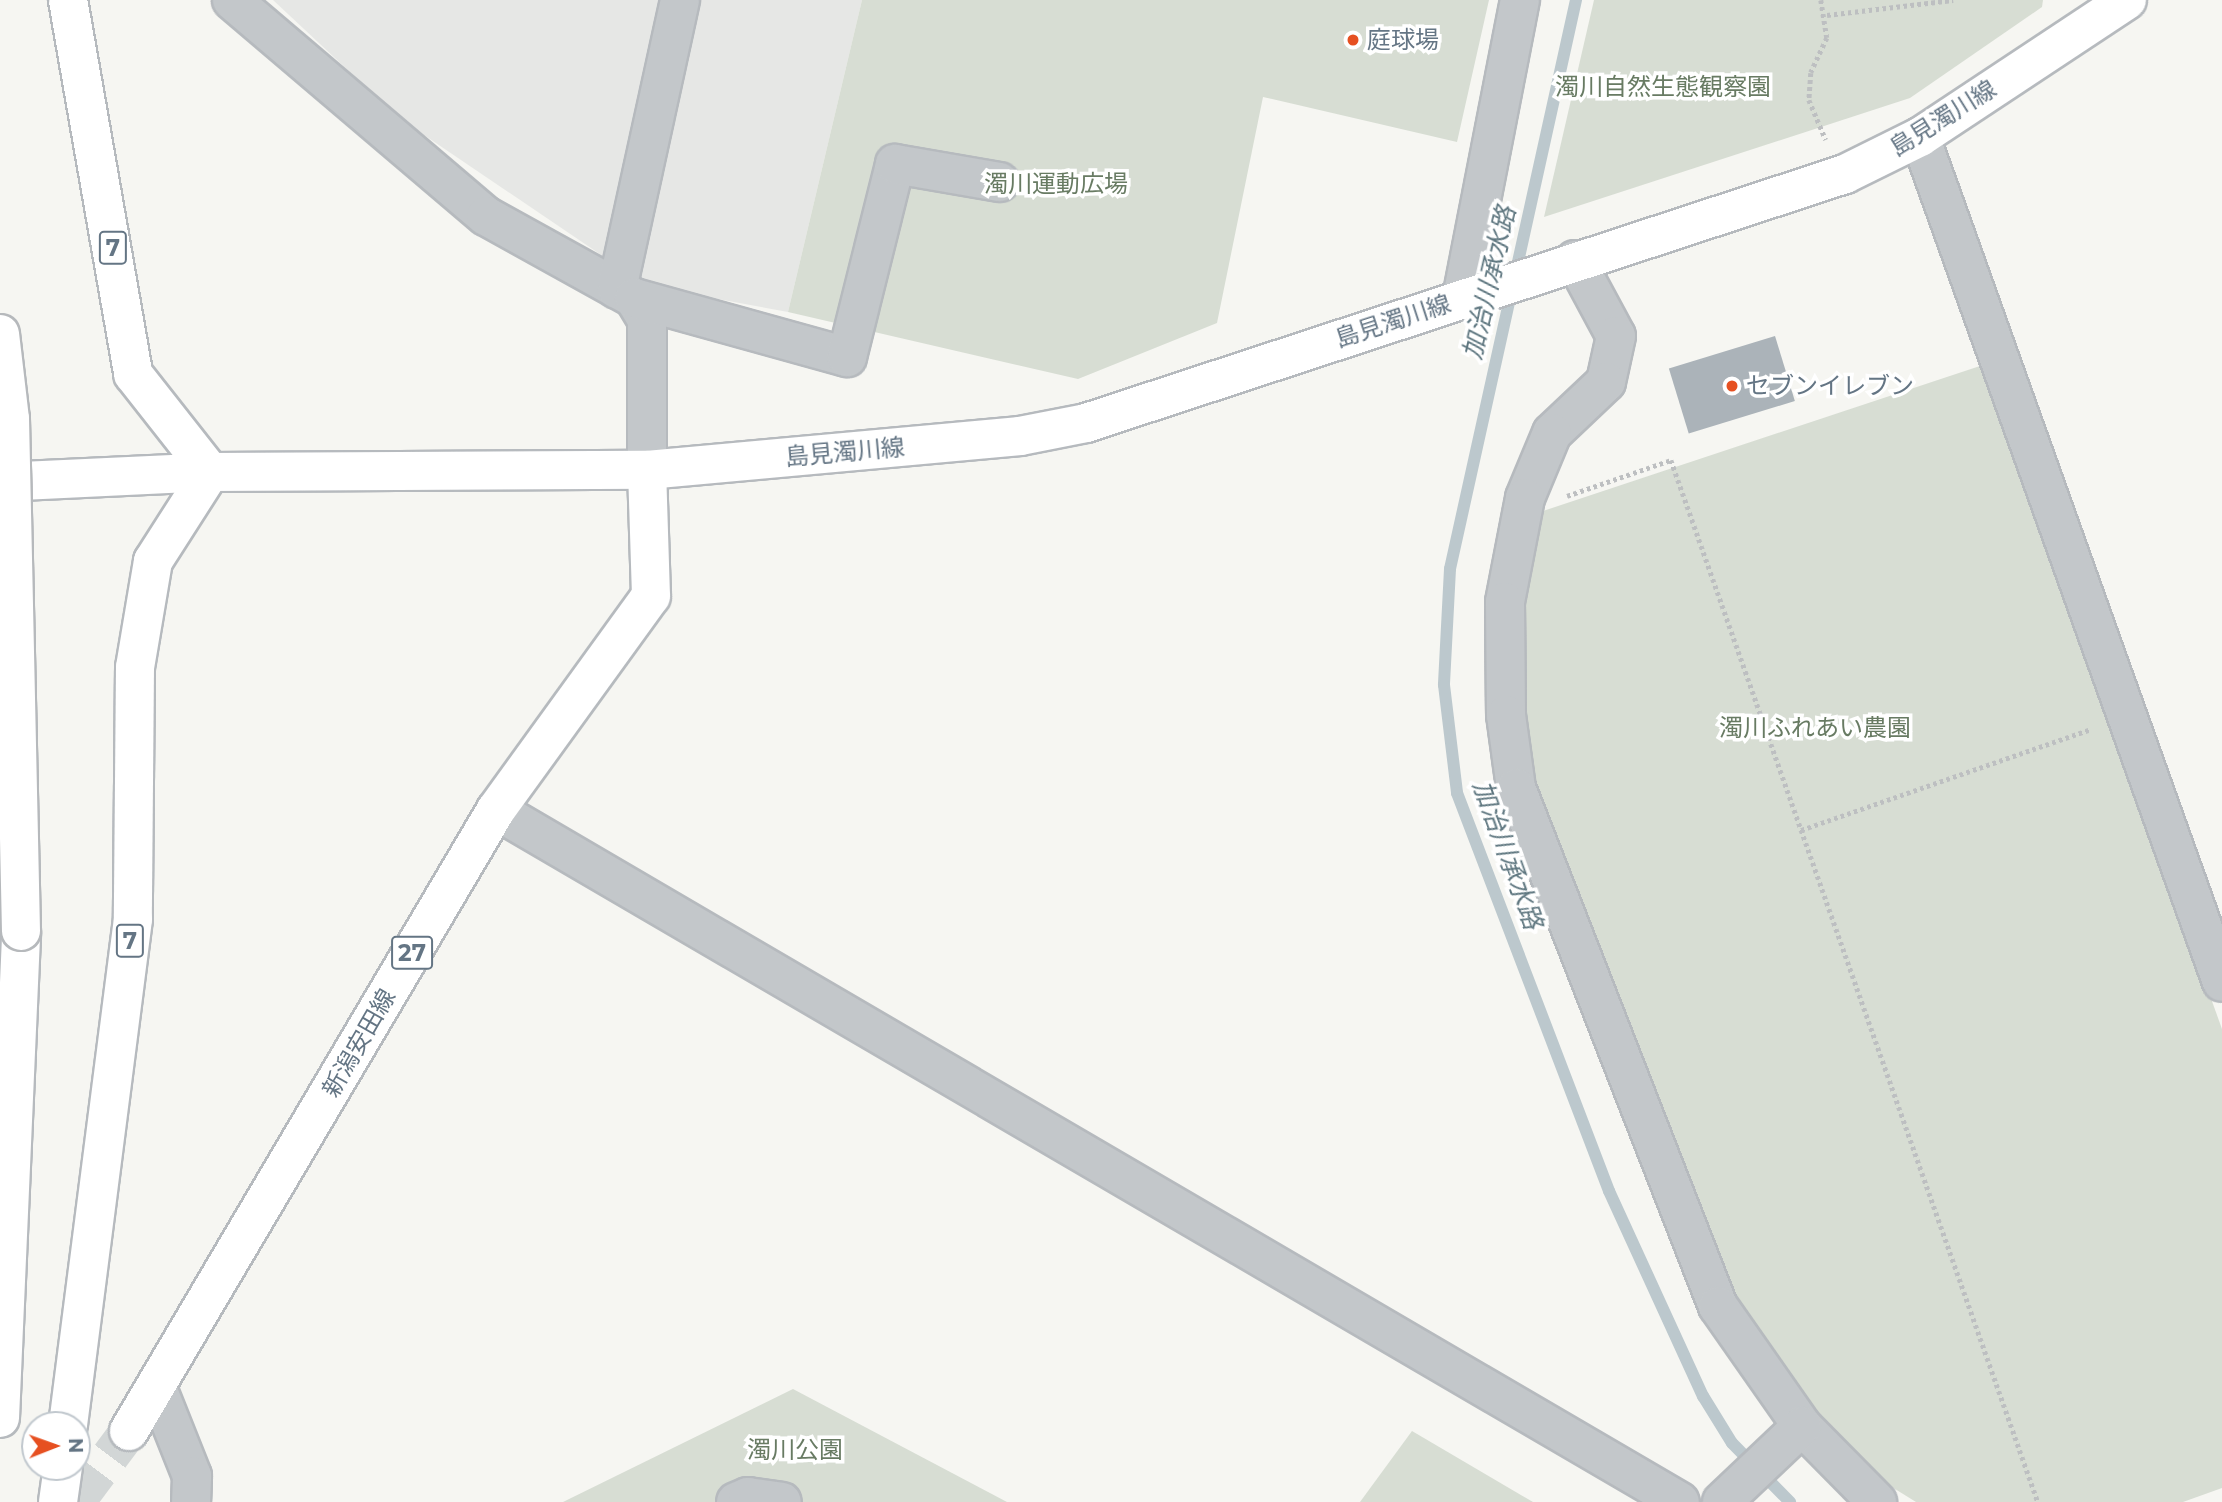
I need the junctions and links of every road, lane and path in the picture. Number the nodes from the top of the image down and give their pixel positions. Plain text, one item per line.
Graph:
1 (68, 0) edge
2 (232, 0) edge
3 (680, 0) edge
4 (1520, 0) edge
5 (1821, 0) edge
6 (1953, 0) edge
7 (2127, 0) edge
8 (1827, 15) junction
9 (1920, 138) junction
10 (1845, 174) junction
11 (999, 182) dead end
12 (1575, 260) junction
13 (625, 293) junction
14 (1462, 298) junction
15 (0, 334) edge
16 (647, 470) junction
17 (210, 472) junction
18 (0, 482) edge
19 (1525, 498) junction
20 (2127, 716) junction
21 (496, 810) junction
22 (1801, 830) junction
23 (2222, 982) edge
24 (157, 1388) junction
25 (70, 1411) edge
26 (0, 1418) edge
27 (1802, 1426) junction
28 (129, 1431) tunnel mouth
29 (61, 1481) edge
30 (58, 1502) edge
31 (191, 1502) edge
32 (736, 1502) edge
33 (782, 1502) edge
34 (1680, 1502) edge
35 (1722, 1502) edge
36 (1877, 1502) edge
37 (2038, 1502) edge

1 - 17 main road, 7
2 - 13 street
3 - 13 street
4 - 14 street
5 - 8 path
6 - 8 path
7 - 9 main road, 島見濁川線
8 - 10 path
9 - 10 main road, 島見濁川線
9 - 20 street
10 - 12 main road, 島見濁川線
11 - 13 street
12 - 14 main road, 島見濁川線
12 - 19 street
13 - 16 street
14 - 16 main road, 島見濁川線
15 - 26 main road, bridge
16 - 17 main road, 島見濁川線
16 - 21 main road, 新潟安田線 / 27
17 - 18 main road, 島見濁川線
17 - 25 main road, 7
19 - 22 path
19 - 27 street
20 - 22 path
20 - 23 street
21 - 24 main road, 新潟安田線 / 27
21 - 34 street
22 - 37 path
24 - 28 main road, 新潟安田線 / 27
24 - 31 street
27 - 35 street
27 - 36 street
29 - 30 main road
32 - 33 street

